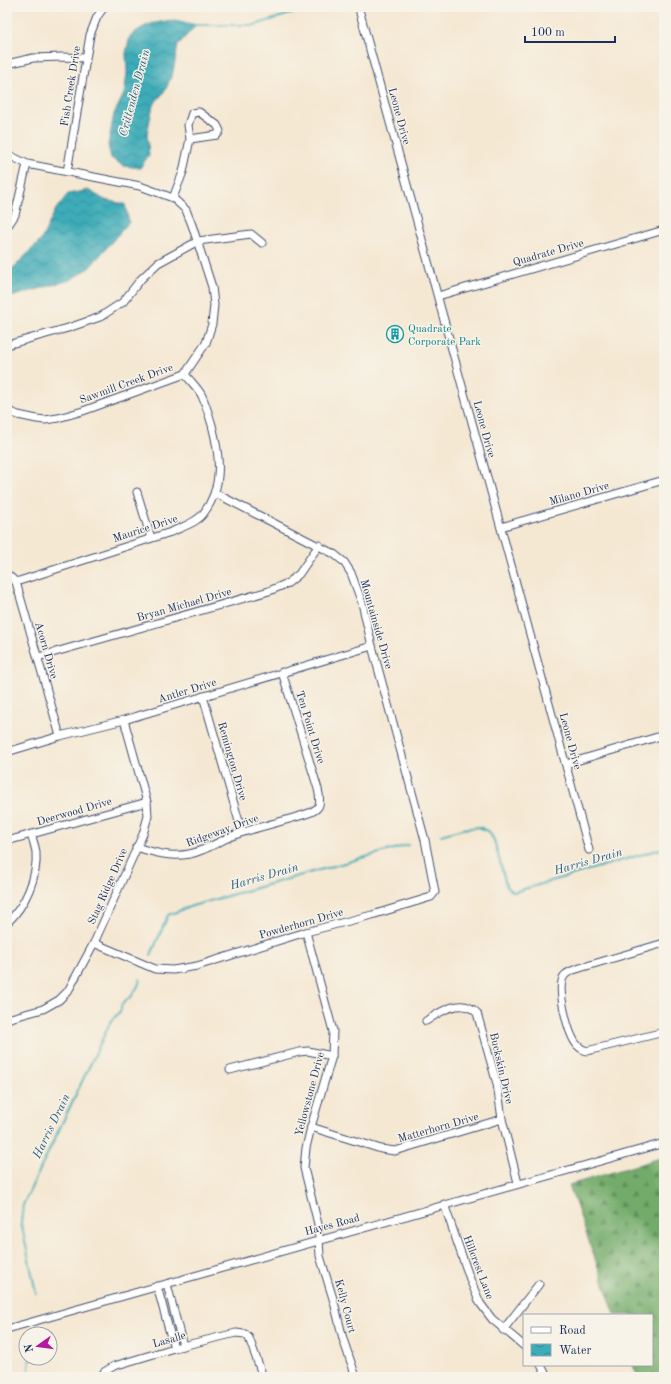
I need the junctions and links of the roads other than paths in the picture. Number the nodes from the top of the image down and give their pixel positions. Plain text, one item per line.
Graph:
1 (104, 7) edge
2 (360, 13) dead end
3 (85, 58) junction
4 (7, 64) edge
5 (190, 139) junction
6 (7, 154) edge
7 (27, 164) junction
8 (67, 172) junction
9 (173, 198) junction
10 (7, 227) edge
11 (664, 230) edge
12 (198, 241) junction
13 (262, 243) dead end
14 (438, 296) junction
15 (7, 345) edge
16 (185, 374) junction
17 (7, 410) edge
18 (664, 480) edge
19 (138, 492) dead end
20 (215, 493) junction
21 (501, 528) junction
22 (151, 538) junction
23 (318, 545) junction
24 (7, 574) edge
25 (16, 582) junction
26 (372, 646) junction
27 (38, 657) junction
28 (282, 672) junction
29 (203, 696) junction
30 (124, 720) junction
31 (664, 735) edge
32 (60, 736) junction
33 (7, 752) edge
34 (566, 764) junction
35 (318, 789) joint
36 (147, 802) junction
37 (417, 812) joint
38 (242, 832) junction
39 (31, 834) junction
40 (7, 841) edge
41 (136, 847) junction
42 (589, 850) dead end
43 (7, 923) edge
44 (306, 932) junction
45 (94, 943) junction
46 (664, 943) edge
47 (7, 1019) edge
48 (426, 1021) dead end
49 (664, 1032) edge
50 (332, 1056) junction
51 (230, 1070) dead end
52 (502, 1119) junction
53 (311, 1127) junction
54 (664, 1143) edge
55 (518, 1183) junction
56 (444, 1204) junction
57 (319, 1239) junction
58 (167, 1284) junction
59 (539, 1284) dead end
60 (157, 1286) junction
61 (7, 1329) edge
62 (503, 1330) junction
63 (523, 1345) edge
64 (184, 1346) junction
65 (174, 1348) junction
66 (542, 1366) edge
67 (102, 1375) edge
68 (263, 1377) edge
69 (356, 1377) edge
70 (547, 1377) edge

1 - 3 street, Fish Creek Drive
2 - 14 street, Leone Drive
3 - 4 street
3 - 8 street, Fish Creek Drive
5 - 5 street
5 - 9 street
6 - 7 street
7 - 8 street
7 - 10 street
8 - 9 street
9 - 12 street, Sawmill Creek Drive
11 - 14 street, Quadrate Drive
12 - 13 street
12 - 15 street
12 - 16 street, Sawmill Creek Drive
14 - 21 street, Leone Drive
16 - 17 street, Sawmill Creek Drive
16 - 20 street, Maurice Drive
18 - 21 street, Milano Drive
19 - 22 street
20 - 22 street, Maurice Drive
20 - 23 street, Mountainside Drive
21 - 34 street, Leone Drive
22 - 25 street, Maurice Drive
23 - 26 street, Mountainside Drive
23 - 27 street, Bryan Michael Drive
24 - 25 street
25 - 27 street, Acorn Drive
26 - 28 street, Antler Drive
26 - 37 street, Mountainside Drive
27 - 32 street, Acorn Drive
28 - 29 street, Antler Drive
28 - 35 street, Ten Point Drive
29 - 30 street, Antler Drive
29 - 38 street, Remington Drive
30 - 32 street, Antler Drive
30 - 36 street, Stag Ridge Drive
31 - 34 street
32 - 33 street, Antler Drive
34 - 42 street, Leone Drive
35 - 38 street, Ridgeway Drive
36 - 39 street, Deerwood Drive
36 - 41 street, Stag Ridge Drive
37 - 44 street, Powderhorn Drive
38 - 41 street, Ridgeway Drive
39 - 40 street, Deerwood Drive
39 - 43 street
41 - 45 street, Stag Ridge Drive
44 - 45 street, Powderhorn Drive
44 - 50 street, Yellowstone Drive
45 - 47 street, Stag Ridge Drive
46 - 49 street
48 - 52 street, Buckskin Drive
50 - 51 street
50 - 53 street, Yellowstone Drive
52 - 53 street, Matterhorn Drive
52 - 55 street, Buckskin Drive
53 - 57 street, Yellowstone Drive
54 - 55 street, Hayes Road
55 - 56 street, Hayes Road
56 - 57 street, Hayes Road
56 - 62 street, Hillcrest Lane
57 - 58 street, Hayes Road
57 - 69 street, Kelly Court
58 - 60 street, Hayes Road
58 - 64 street
59 - 62 street
60 - 61 street, Hayes Road
60 - 65 street
62 - 63 street, Hillcrest Lane
64 - 65 street, Lasalle
64 - 68 street, Lasalle
65 - 67 street, Lasalle
66 - 70 street

